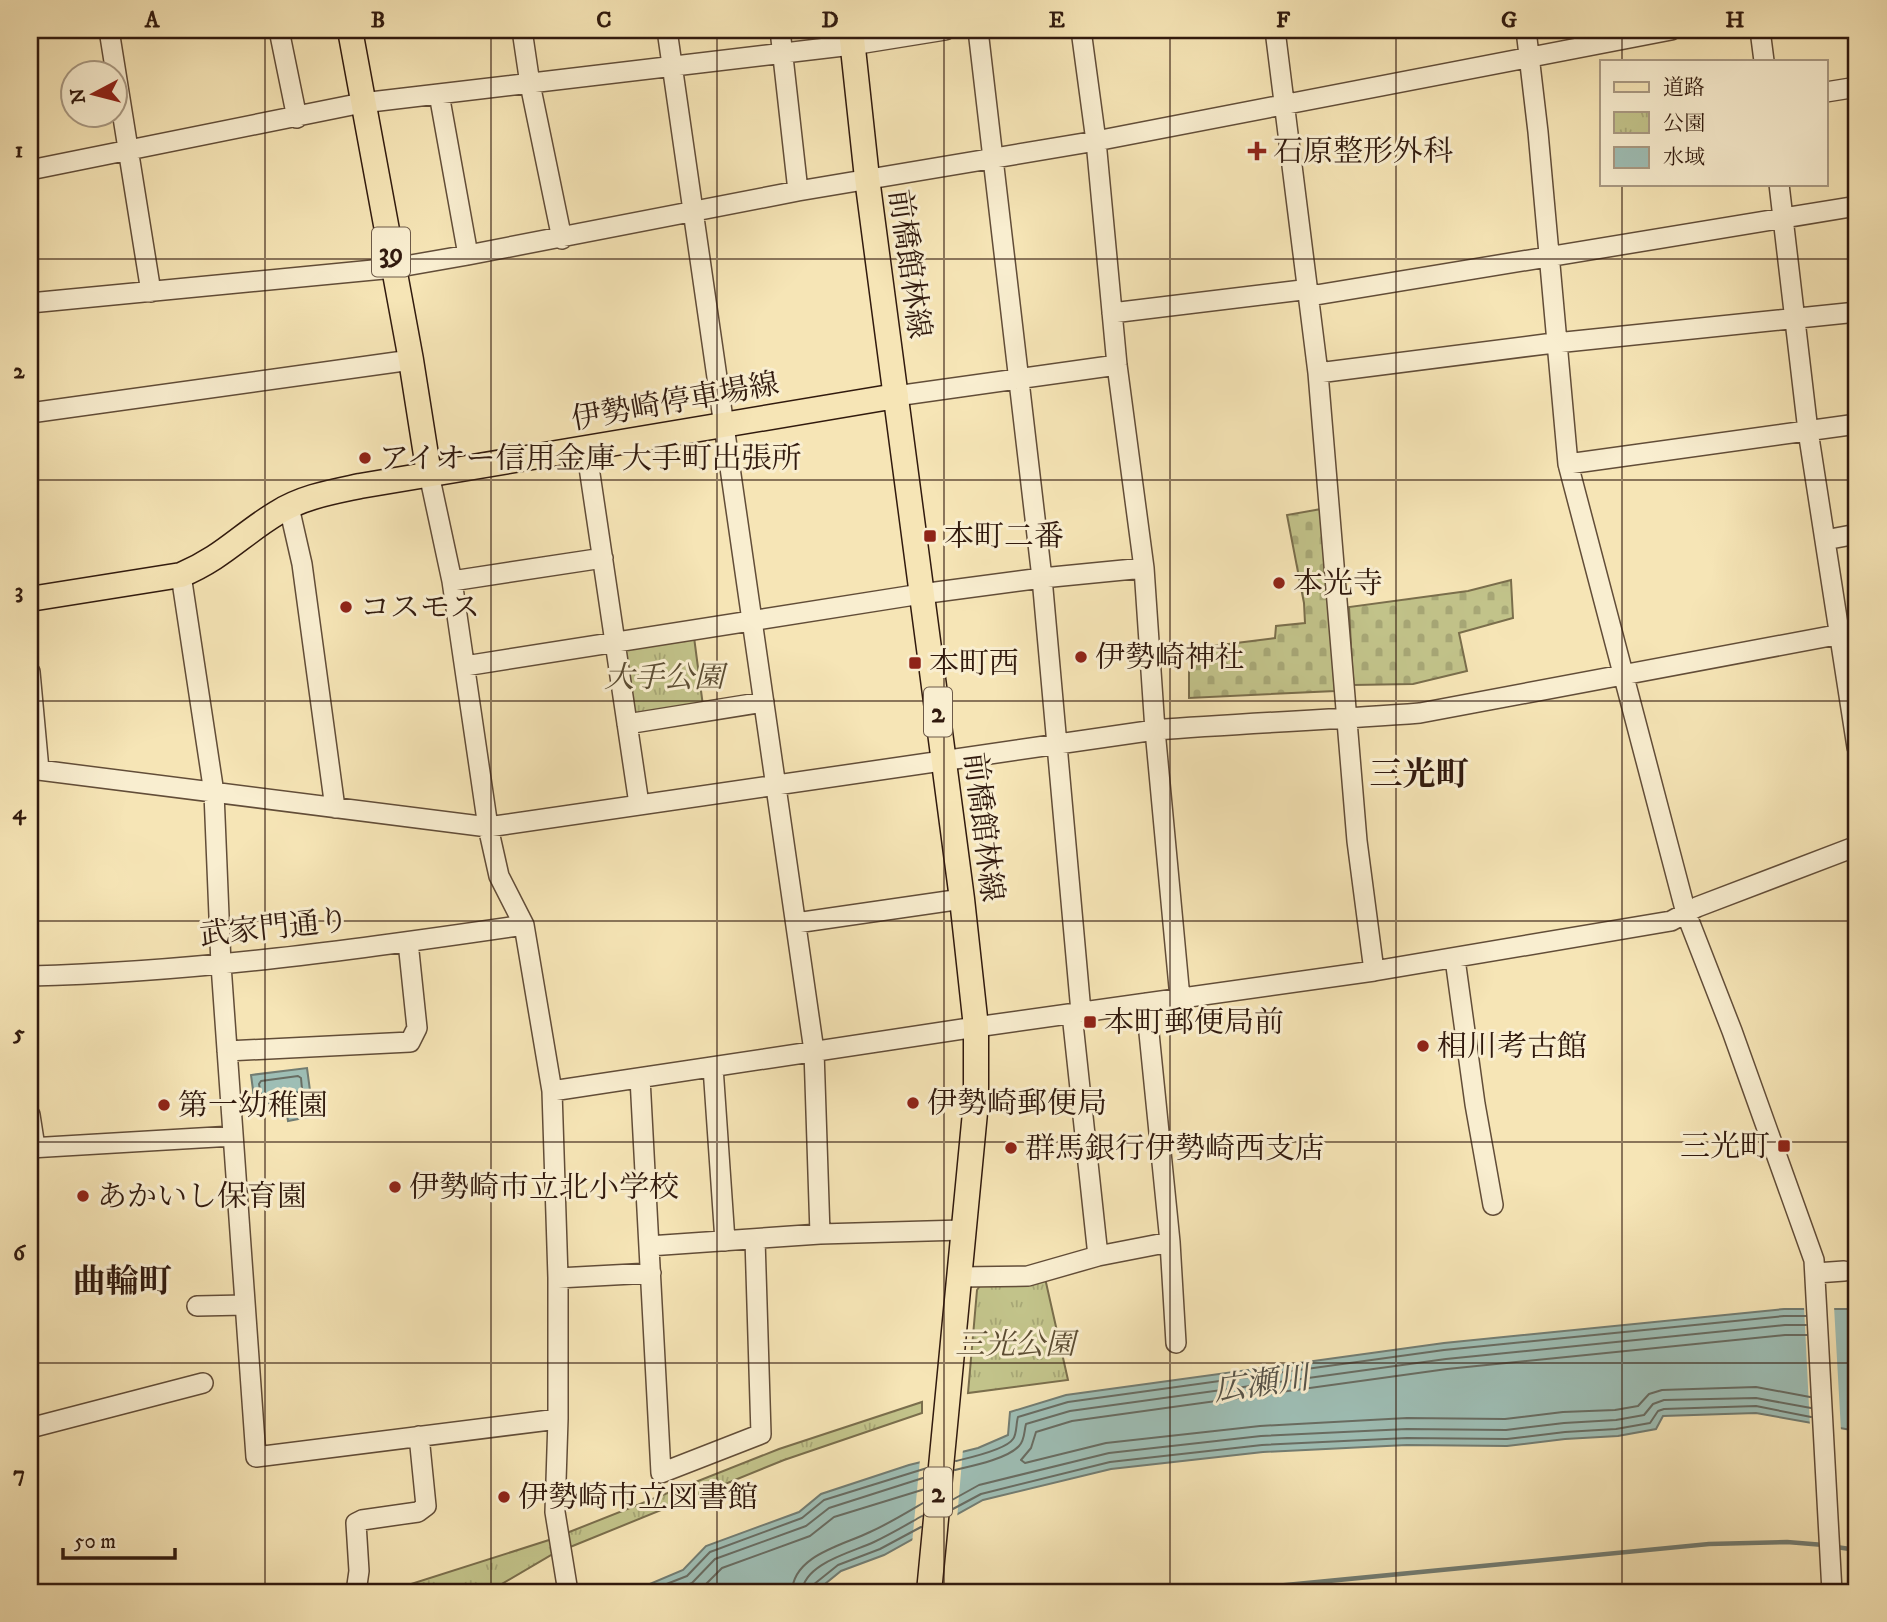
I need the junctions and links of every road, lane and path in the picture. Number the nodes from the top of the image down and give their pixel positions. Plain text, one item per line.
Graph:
1 (109, 30) edge
2 (279, 30) edge
3 (350, 30) edge
4 (522, 30) edge
5 (667, 30) edge
6 (780, 30) edge
7 (945, 30) edge
8 (978, 30) edge
9 (1081, 30) edge
10 (1275, 30) edge
11 (1526, 30) edge
12 (1671, 30) edge
13 (1760, 30) edge
14 (852, 37) edge
15 (783, 53) junction
16 (1530, 56) junction
17 (1764, 60) edge
18 (673, 67) junction
19 (530, 84) junction
20 (1857, 87) edge
21 (1828, 92) edge
22 (439, 94) junction
23 (362, 103) junction
24 (1286, 103) junction
25 (297, 118) junction
26 (1096, 141) junction
27 (128, 150) junction
28 (993, 157) junction
29 (30, 170) edge
30 (867, 178) junction
31 (1779, 186) edge
32 (798, 191) junction
33 (1857, 206) edge
34 (692, 211) junction
35 (1783, 218) junction
36 (562, 239) junction
37 (468, 255) junction
38 (1550, 258) junction
39 (394, 268) junction
40 (152, 292) junction
41 (1308, 293) junction
42 (30, 303) edge
43 (1857, 312) edge
44 (1112, 313) junction
45 (1795, 319) junction
46 (1558, 344) junction
47 (411, 360) junction
48 (1116, 365) junction
49 (1318, 373) junction
50 (1017, 379) junction
51 (896, 396) junction
52 (30, 413) edge
53 (726, 424) junction
54 (1857, 424) edge
55 (1808, 431) junction
56 (586, 447) junction
57 (1568, 464) junction
58 (429, 474) junction
59 (289, 507) junction
60 (1857, 534) edge
61 (1825, 540) junction
62 (603, 558) junction
63 (1144, 568) junction
64 (181, 575) junction
65 (1042, 578) junction
66 (452, 581) junction
67 (921, 594) junction
68 (30, 599) edge
69 (753, 622) junction
70 (1849, 633) edge
71 (615, 642) junction
72 (464, 666) junction
73 (30, 672) edge
74 (1623, 676) junction
75 (764, 702) junction
76 (1346, 719) junction
77 (627, 724) junction
78 (1155, 730) junction
79 (1056, 746) junction
80 (1857, 747) edge
81 (944, 761) junction
82 (35, 771) edge
83 (775, 785) junction
84 (214, 793) junction
85 (639, 804) junction
86 (335, 808) junction
87 (488, 827) junction
88 (1857, 846) edge
89 (962, 900) junction
90 (1686, 913) junction
91 (796, 923) junction
92 (524, 925) junction
93 (408, 942) junction
94 (1455, 959) junction
95 (220, 965) junction
96 (1374, 971) junction
97 (30, 976) edge
98 (1180, 998) junction
99 (1146, 1003) junction
100 (1077, 1013) junction
101 (976, 1027) junction
102 (227, 1051) junction
103 (814, 1051) junction
104 (713, 1067) junction
105 (640, 1078) junction
106 (552, 1091) junction
107 (30, 1115) edge
108 (233, 1136) junction
109 (32, 1148) edge
110 (1493, 1205) dead end
111 (963, 1230) junction
112 (820, 1234) junction
113 (755, 1239) junction
114 (725, 1241) junction
115 (1170, 1242) junction
116 (649, 1246) junction
117 (1098, 1256) junction
118 (1844, 1271) dead end
119 (651, 1273) junction
120 (959, 1276) junction
121 (558, 1278) junction
122 (1816, 1278) junction
123 (245, 1305) junction
124 (197, 1306) dead end
125 (1176, 1343) dead end
126 (203, 1383) dead end
127 (558, 1419) junction
128 (30, 1428) edge
129 (419, 1436) junction
130 (356, 1592) edge
131 (568, 1592) edge
132 (929, 1592) edge
133 (1832, 1592) edge

1 - 27 street
2 - 25 street
3 - 23 main road, 39
4 - 19 street
5 - 18 street
6 - 15 street
7 - 14 street
8 - 28 street
9 - 26 street
10 - 24 street
11 - 16 street
12 - 16 street
13 - 17 street
14 - 15 street
14 - 30 main road, 前橋館林線 / 2
15 - 18 street
15 - 32 street
16 - 24 street
16 - 38 street
18 - 19 street
18 - 34 street
19 - 22 street
19 - 36 street
20 - 21 street
22 - 23 street
22 - 37 street
23 - 25 street
23 - 39 main road, 39
24 - 26 street
24 - 41 street
25 - 27 street
26 - 28 street
26 - 44 street
27 - 29 street
27 - 40 street
28 - 30 street
28 - 50 street
30 - 32 street
30 - 51 main road, 前橋館林線 / 2
31 - 35 street
32 - 34 street
33 - 35 street
34 - 36 street
34 - 53 street
35 - 38 street
35 - 45 street
36 - 37 street
37 - 39 street
38 - 41 street
38 - 46 street
39 - 40 street
39 - 47 main road, 39
40 - 42 street
41 - 44 street
41 - 49 street
43 - 45 street
44 - 48 street
45 - 46 street
45 - 55 street
46 - 49 street
46 - 57 street
47 - 52 street
47 - 58 main road, 39
48 - 50 street
48 - 63 street
49 - 76 street
50 - 51 street
50 - 65 street
51 - 53 main road, 伊勢崎停車場線
51 - 67 main road, 前橋館林線 / 2
53 - 56 main road, 伊勢崎停車場線
53 - 69 street
54 - 55 street
55 - 57 street
55 - 61 street
56 - 58 main road, 伊勢崎停車場線
56 - 62 street
57 - 74 street
58 - 59 main road, 伊勢崎停車場線
58 - 66 street
59 - 64 main road, 伊勢崎停車場線
59 - 86 street
60 - 61 street
61 - 70 street
62 - 66 street
62 - 71 street
63 - 65 street
63 - 78 street
64 - 68 main road, 伊勢崎停車場線
64 - 84 street
65 - 67 street
65 - 79 street
66 - 72 street
67 - 69 street
67 - 81 main road, 前橋館林線 / 2
69 - 71 street
69 - 75 street
70 - 74 street
70 - 80 street
71 - 72 street
71 - 77 street
72 - 87 street
73 - 82 street
74 - 76 street
74 - 90 street
75 - 77 street
75 - 83 street
76 - 78 street
76 - 96 street
77 - 85 street
78 - 79 street
78 - 98 street
79 - 81 street
79 - 100 street
81 - 83 street
81 - 89 main road, 前橋館林線 / 2
82 - 84 street
83 - 85 street
83 - 91 street
84 - 86 street
84 - 95 street
85 - 87 street
86 - 87 street
87 - 92 street
88 - 90 street
89 - 91 street
89 - 101 main road, 前橋館林線 / 2
90 - 94 street
90 - 122 street
91 - 103 street
92 - 93 street, 武家門通り
92 - 106 street
93 - 95 street, 武家門通り
93 - 102 street
94 - 96 street
94 - 110 street
95 - 97 street, 武家門通り
95 - 102 street
96 - 98 street
98 - 99 street
99 - 100 street
99 - 115 street
100 - 101 street
100 - 117 street
101 - 103 street
101 - 111 main road, 前橋館林線 / 2
102 - 108 street
103 - 104 street
103 - 112 street
104 - 105 street
104 - 114 street
105 - 106 street
105 - 116 street
106 - 121 street
107 - 109 street
108 - 109 street
108 - 123 street
111 - 112 street
111 - 120 main road, 前橋館林線 / 2
112 - 113 street
113 - 114 street
113 - 119 street
114 - 116 street
115 - 117 street
115 - 125 street
116 - 119 street
117 - 120 street
118 - 122 street
119 - 121 street
120 - 132 main road, 前橋館林線 / 2
121 - 127 street
122 - 133 street
123 - 124 street
123 - 129 street
126 - 128 street
127 - 129 street
127 - 131 street
129 - 130 street

